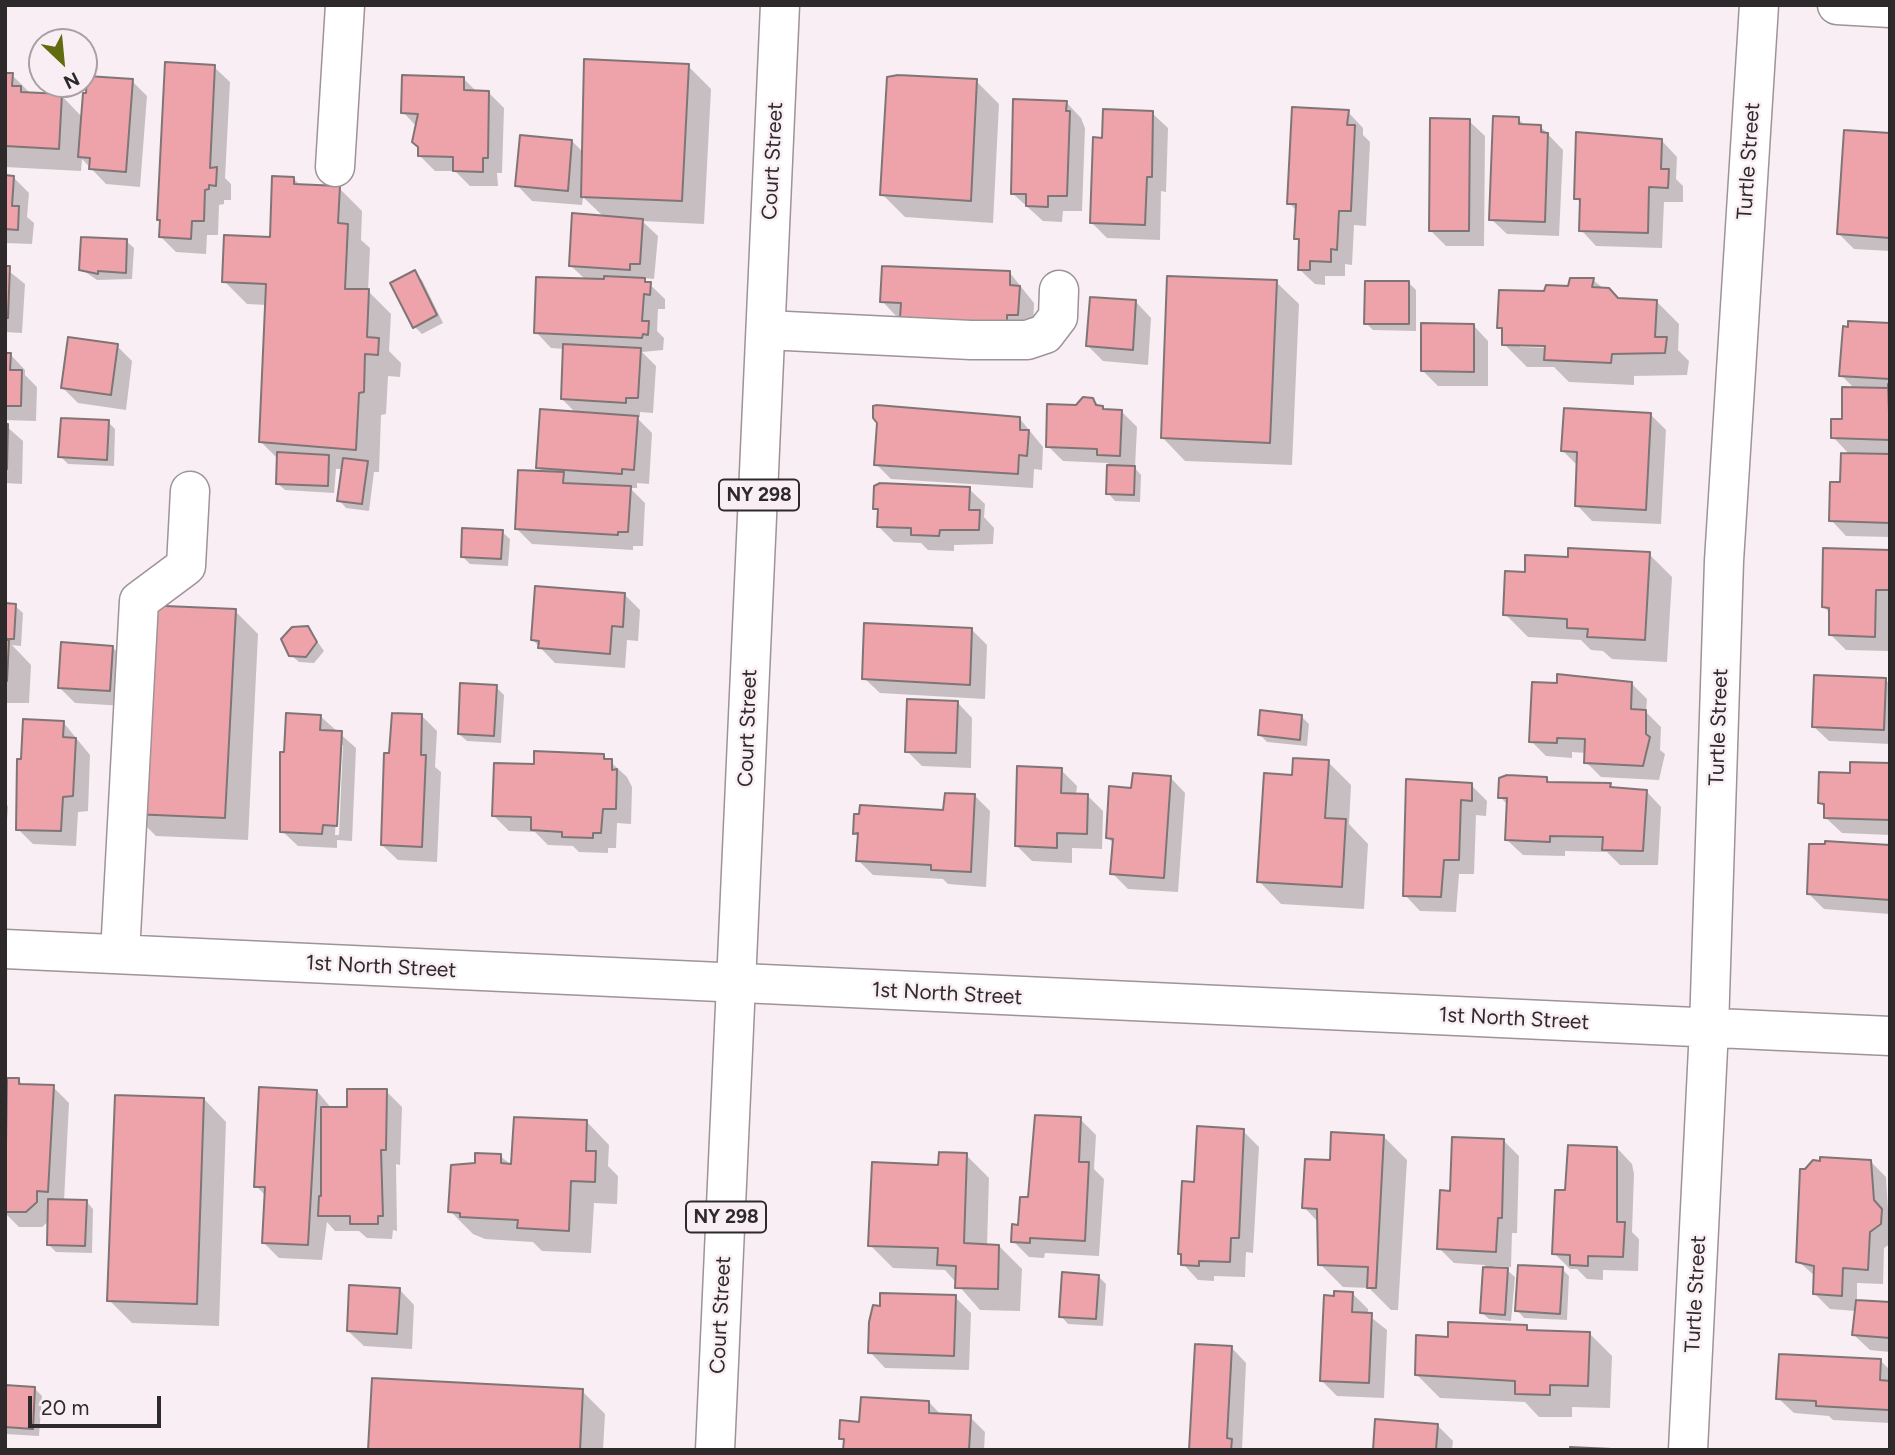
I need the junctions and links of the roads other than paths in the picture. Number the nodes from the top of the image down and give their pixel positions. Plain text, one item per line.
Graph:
1 (345, 5) edge
2 (780, 5) edge
3 (1759, 5) edge
4 (1837, 5) edge
5 (1890, 8) edge
6 (335, 167) dead end
7 (1059, 290) dead end
8 (766, 330) junction
9 (190, 491) dead end
10 (5, 949) edge
11 (120, 954) junction
12 (737, 984) junction
13 (1709, 1028) junction
14 (1890, 1037) edge
15 (715, 1450) edge
16 (1688, 1450) edge

1 - 6 street
2 - 8 street, Court Street / NY 298
3 - 13 street, Turtle Street
4 - 5 street
7 - 8 street
8 - 12 street, Court Street / NY 298
9 - 11 street
10 - 11 street, 1st North Street
11 - 12 street, 1st North Street
12 - 13 street, 1st North Street
12 - 15 street, Court Street / NY 298
13 - 14 street, 1st North Street
13 - 16 street, Turtle Street

